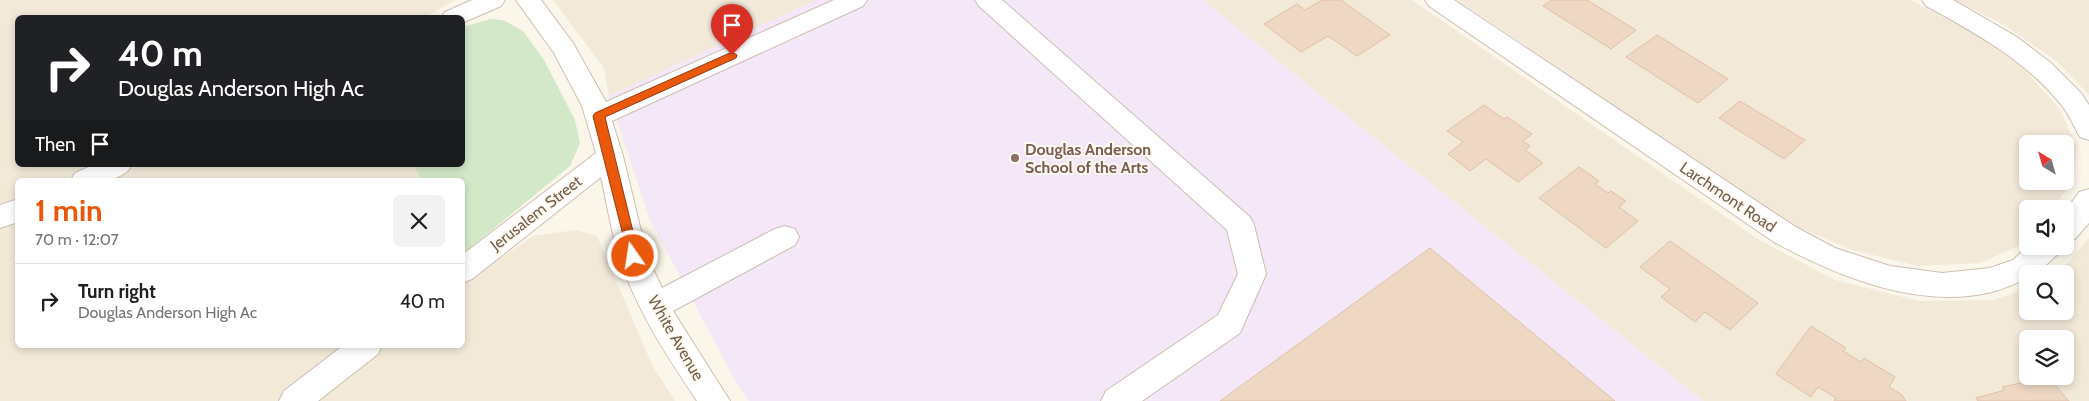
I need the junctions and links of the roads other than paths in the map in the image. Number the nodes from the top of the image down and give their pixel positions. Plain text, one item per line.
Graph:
1 (493, 0) edge
2 (528, 0) edge
3 (854, 0) edge
4 (986, 0) edge
5 (1436, 0) edge
6 (1934, 0) edge
7 (460, 15) edge
8 (599, 116) junction
9 (2089, 130) edge
10 (610, 156) junction
11 (114, 167) edge
12 (90, 178) edge
13 (2089, 200) edge
14 (15, 211) edge
15 (0, 217) edge
16 (2074, 220) edge
17 (785, 237) dead end
18 (2038, 255) edge
19 (465, 269) edge
20 (655, 306) junction
21 (363, 348) edge
22 (295, 401) edge
23 (714, 401) edge
24 (1117, 401) edge

1 - 7 street
2 - 8 street, White Avenue
3 - 8 street
4 - 24 street
5 - 18 street, Larchmont Road
6 - 9 street
8 - 10 street, White Avenue
10 - 19 street, Jerusalem Street
10 - 20 street, White Avenue
11 - 12 street
13 - 16 street
14 - 15 street
17 - 20 street
20 - 23 street, White Avenue
21 - 22 street

